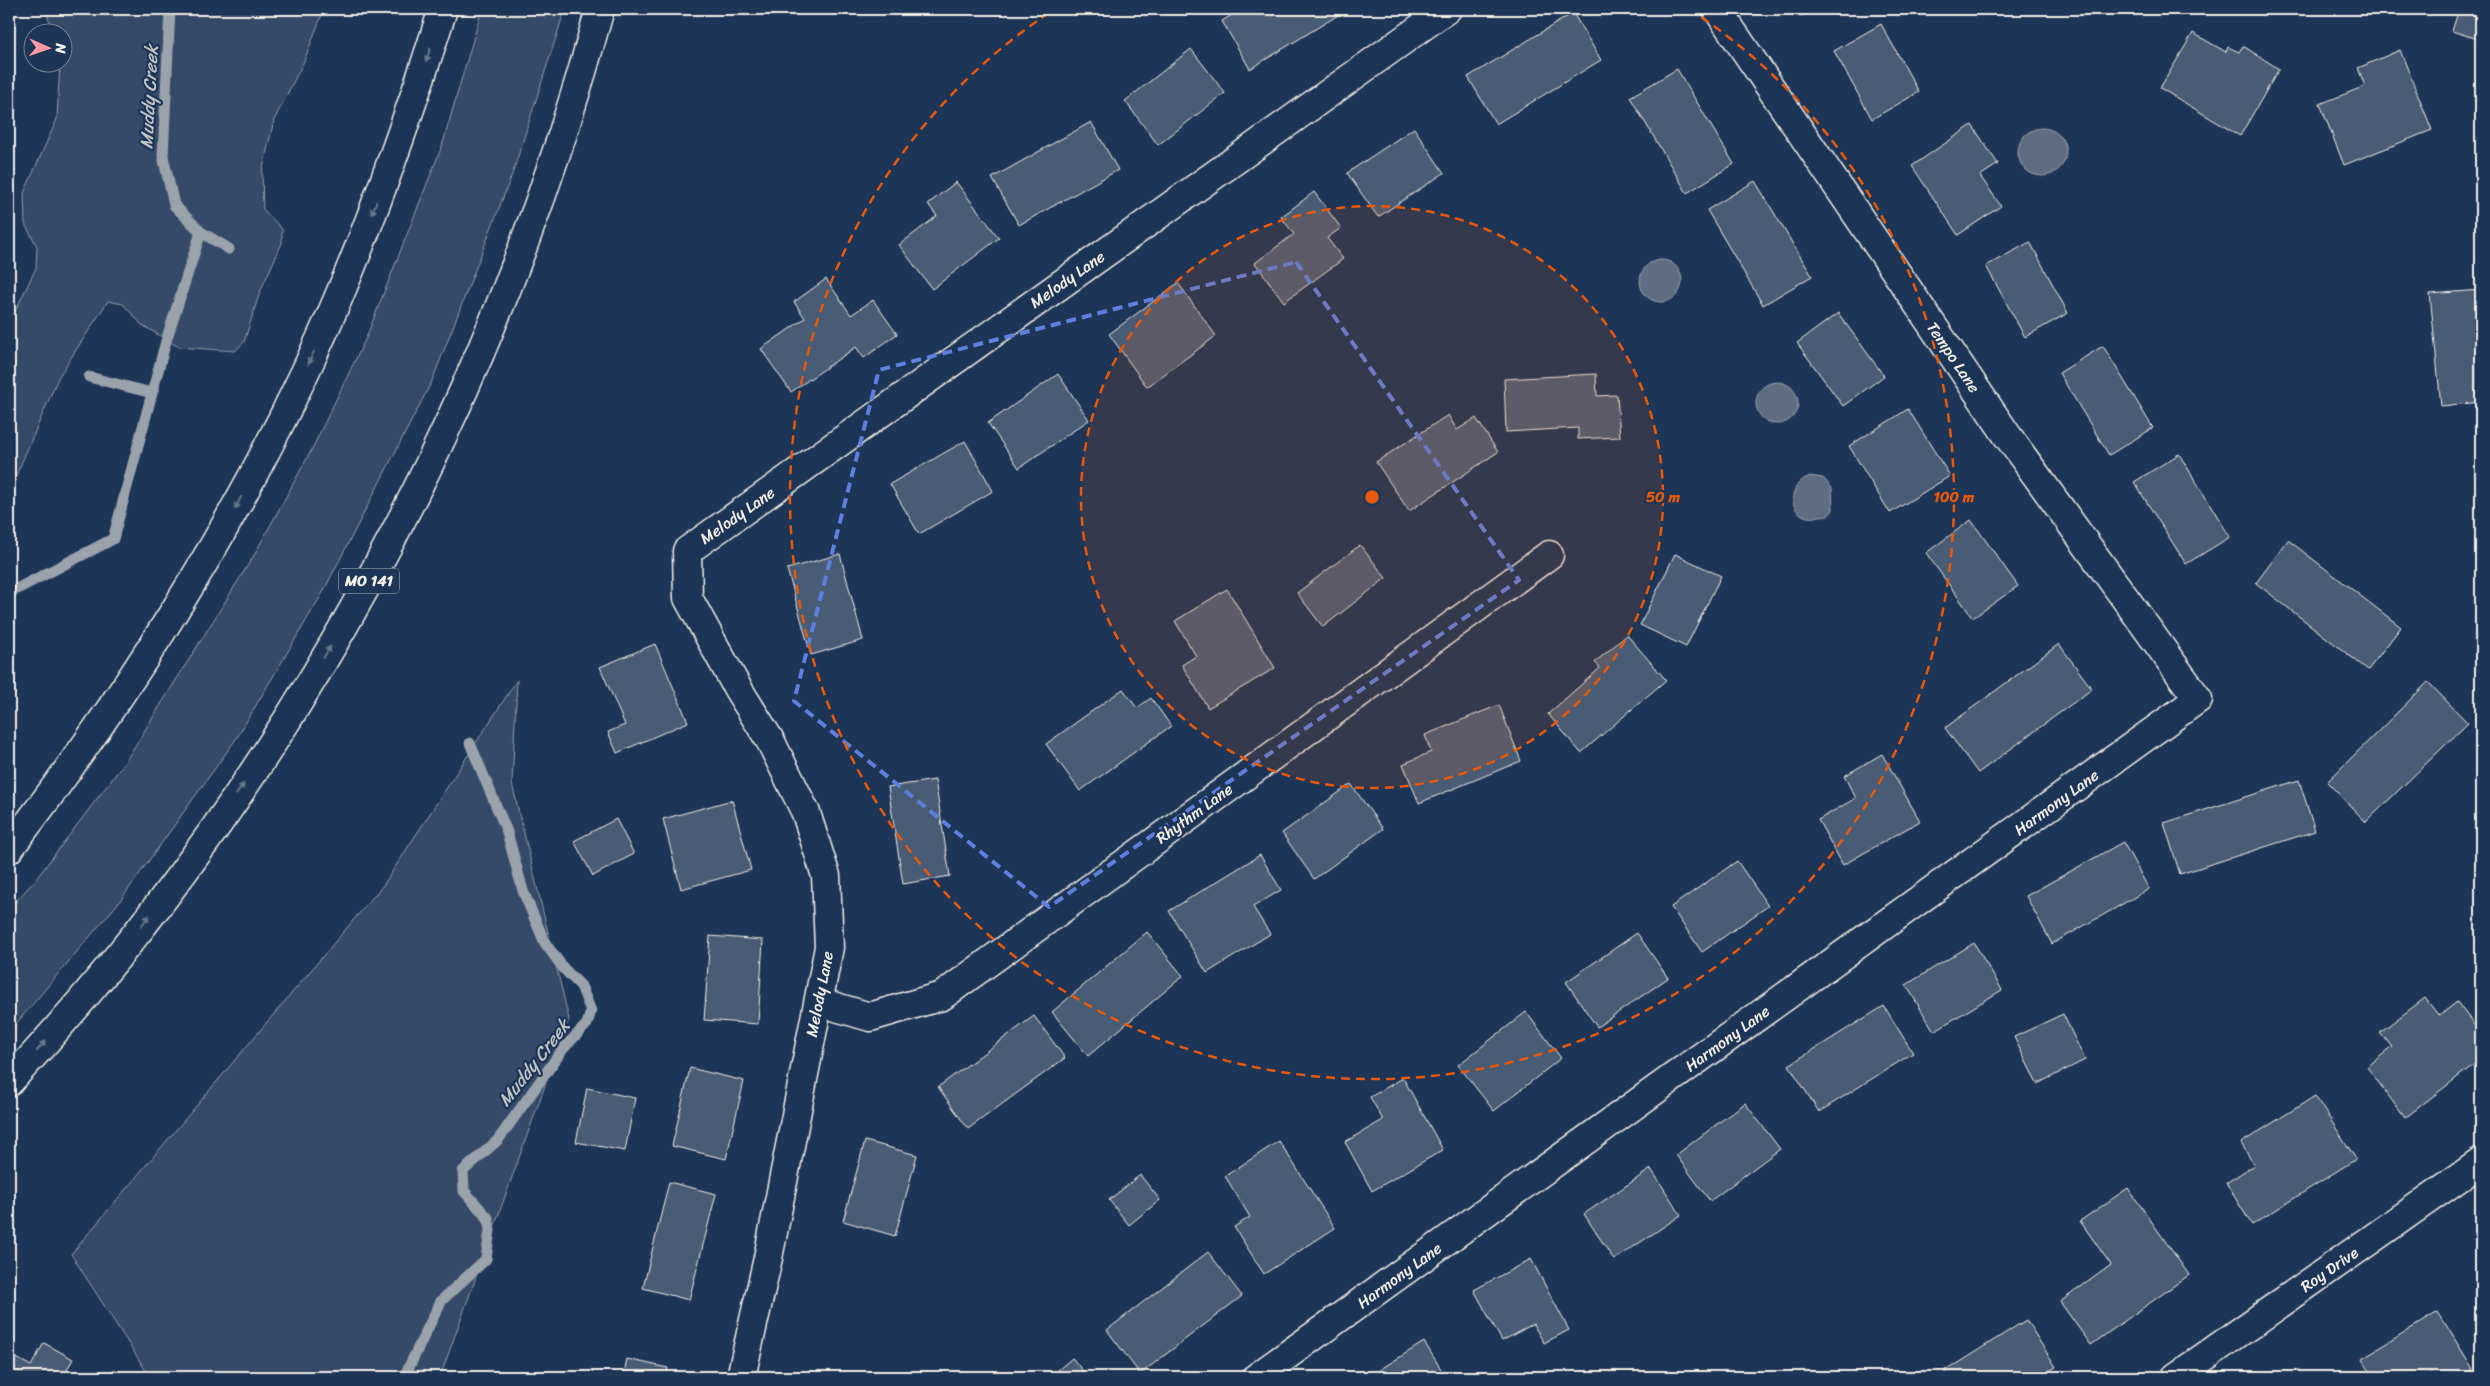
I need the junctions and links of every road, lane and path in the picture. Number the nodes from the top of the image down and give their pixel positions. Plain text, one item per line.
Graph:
1 (443, 9) edge
2 (600, 9) edge
3 (1447, 9) edge
4 (1717, 9) edge
5 (1549, 555) dead end
6 (2198, 699) joint
7 (9, 849) edge
8 (818, 1002) junction
9 (9, 1082) edge
10 (2481, 1162) edge
11 (741, 1377) edge
12 (1257, 1377) edge
13 (2176, 1377) edge

1 -> 7 main road
9 -> 2 main road, MO 141
3 - 8 main road, Melody Lane
4 - 6 main road, Tempo Lane
5 - 8 main road, Rhythm Lane
6 - 12 main road, Harmony Lane
8 - 11 main road, Melody Lane
10 - 13 main road, Roy Drive

